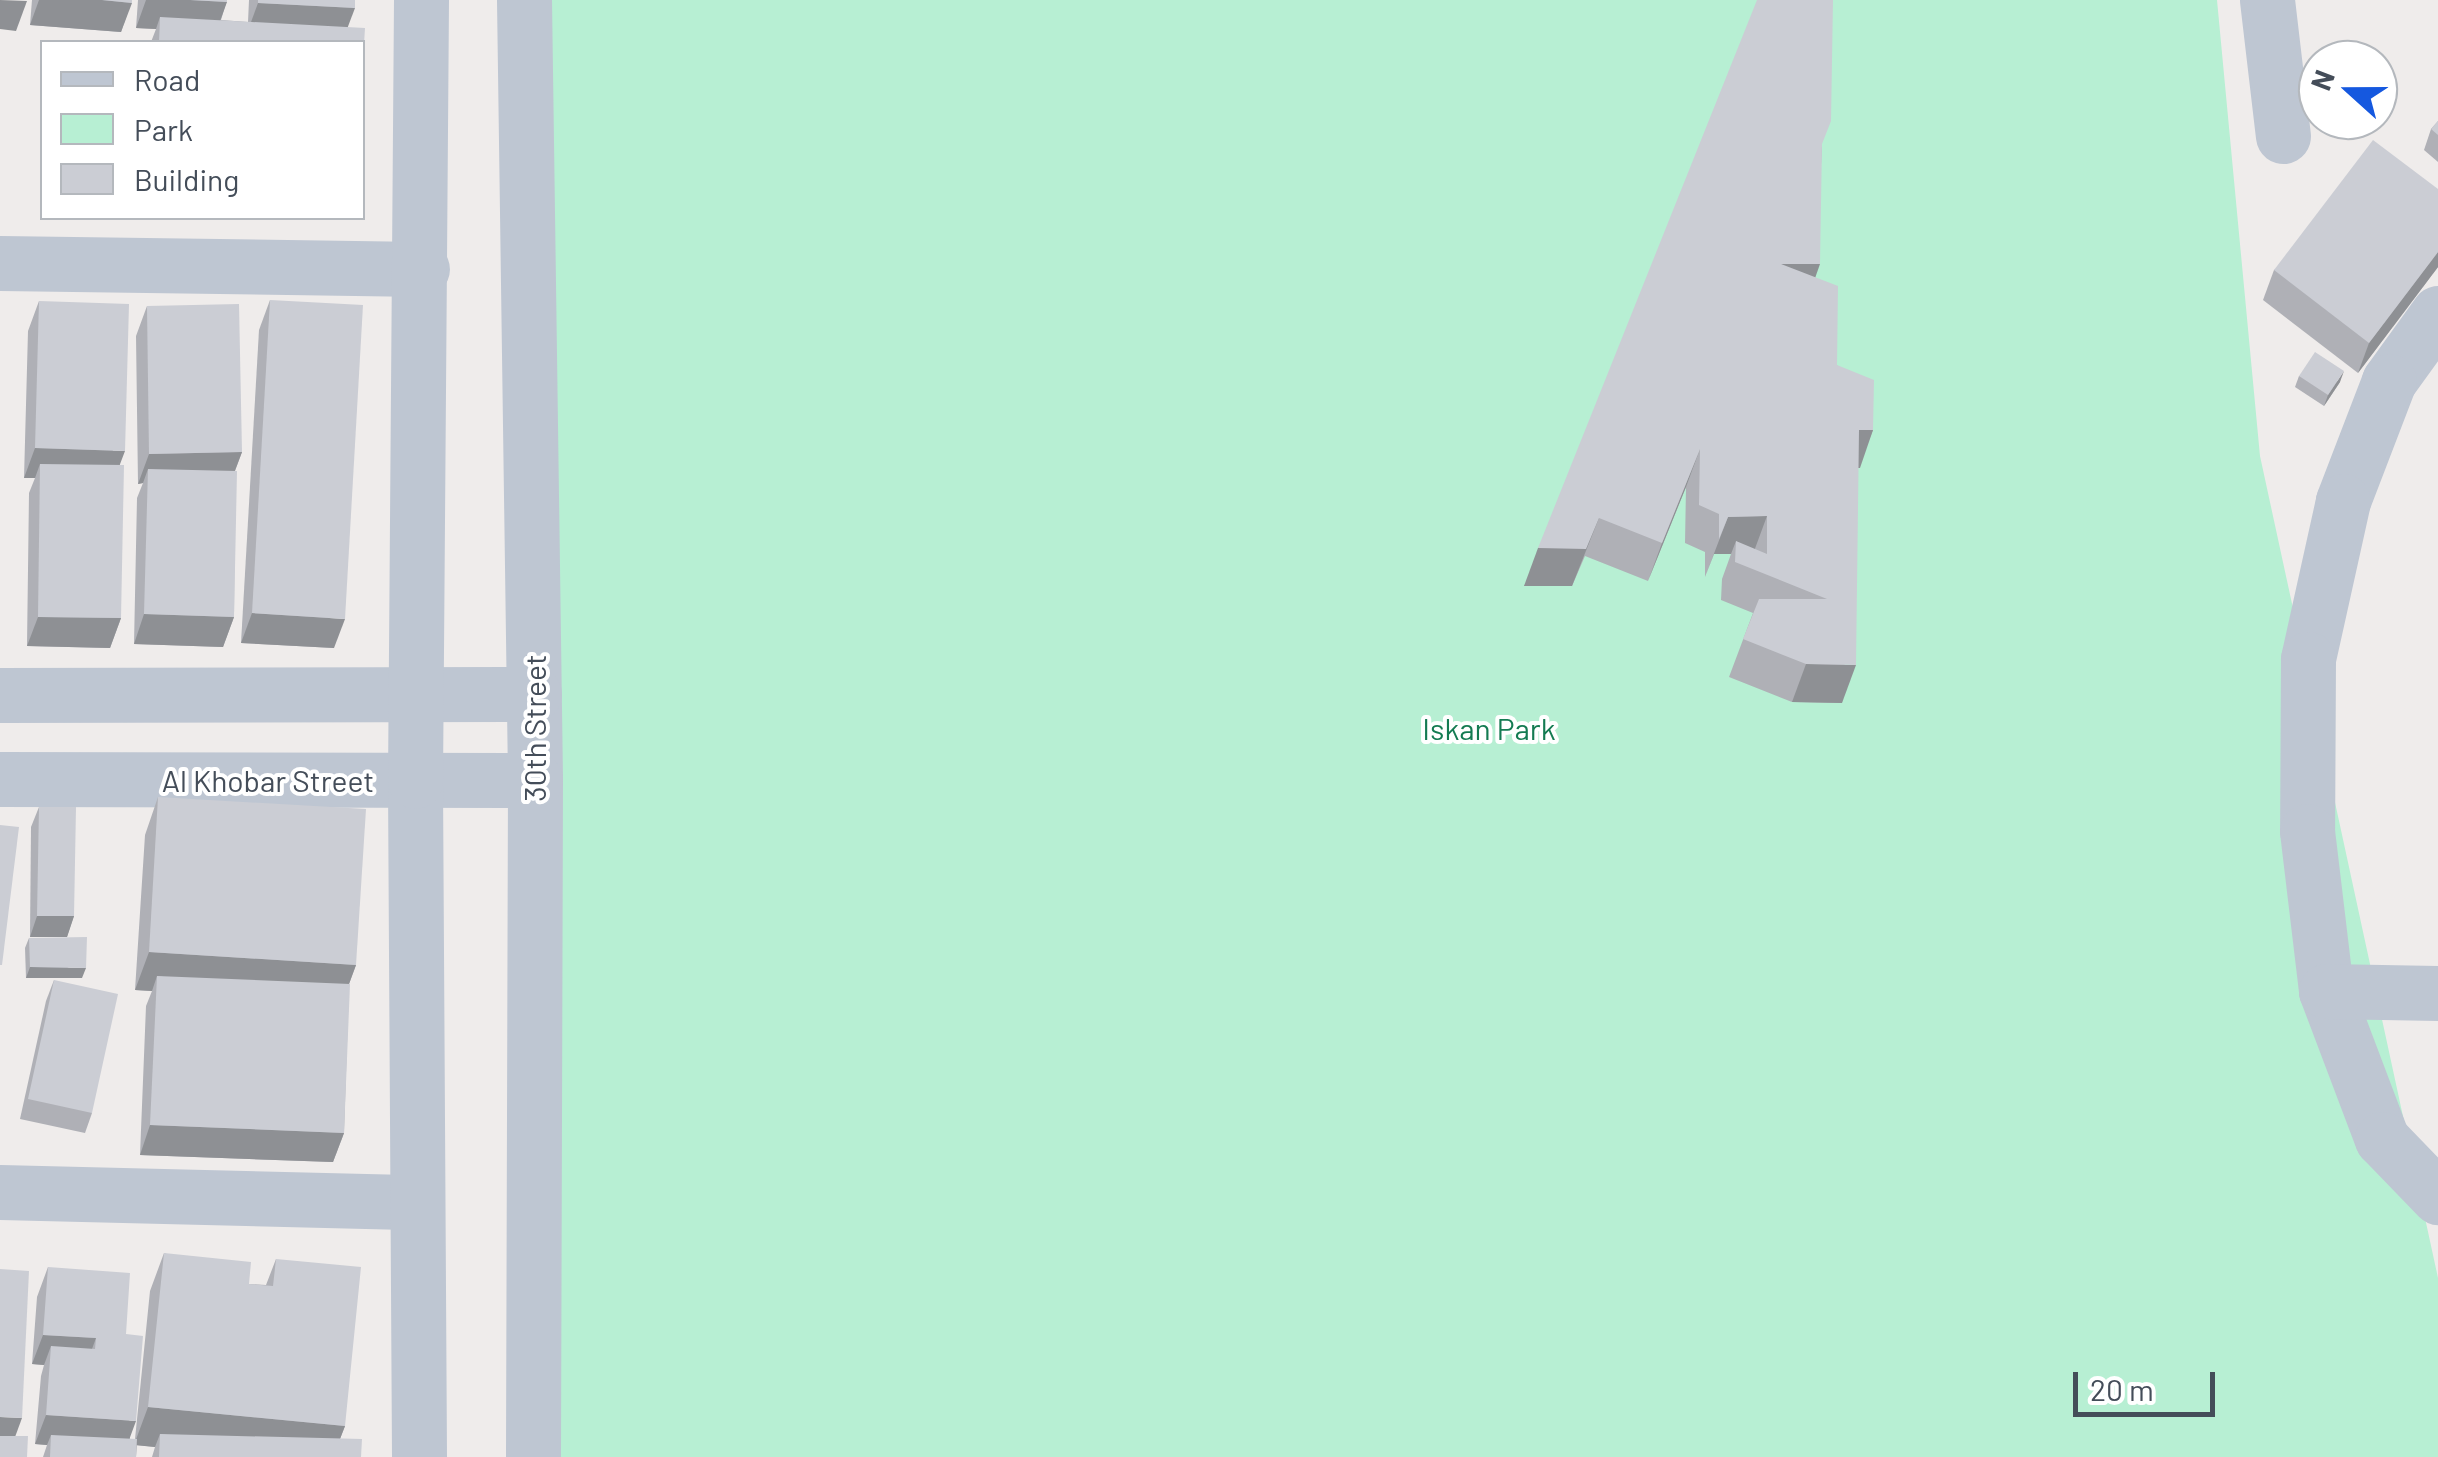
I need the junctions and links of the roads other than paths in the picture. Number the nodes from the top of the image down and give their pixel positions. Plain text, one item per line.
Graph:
1 (421, 0) edge
2 (524, 0) edge
3 (2266, 0) edge
4 (2283, 136) dead end
5 (0, 263) edge
6 (422, 269) junction
7 (2438, 313) edge
8 (534, 694) junction
9 (0, 695) edge
10 (416, 697) junction
11 (0, 779) edge
12 (535, 780) junction
13 (415, 781) junction
14 (2326, 991) junction
15 (2438, 993) edge
16 (0, 1192) edge
17 (2438, 1197) edge
18 (417, 1202) junction
19 (419, 1457) edge
20 (533, 1457) edge

1 - 6 street
2 - 8 street, 30th Street
3 - 4 street
5 - 6 street
6 - 10 street
7 - 14 street
8 - 10 street
8 - 12 street, 30th Street
9 - 10 street
10 - 13 street
11 - 13 street, Al Khobar Street
12 - 13 street, Al Khobar Street
12 - 20 street, 30th Street
13 - 18 street
14 - 15 street
14 - 17 street
16 - 18 street
18 - 19 street

